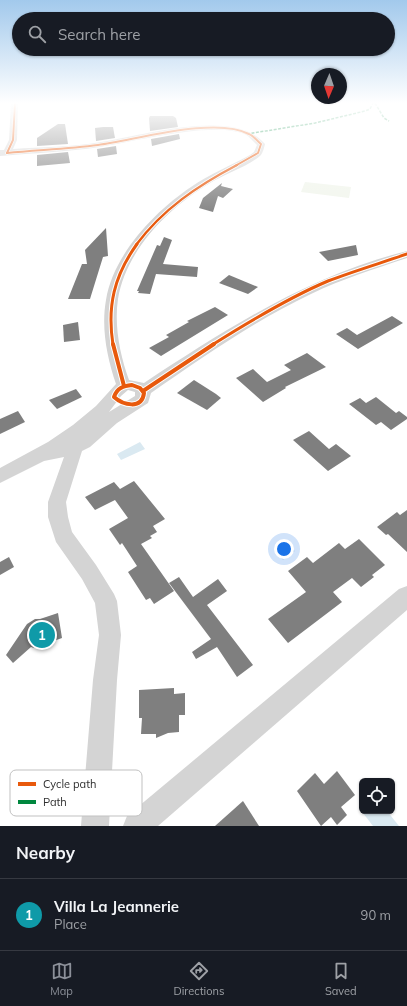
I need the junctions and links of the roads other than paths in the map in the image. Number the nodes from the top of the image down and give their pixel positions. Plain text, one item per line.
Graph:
1 (12, 142) edge
2 (119, 142) edge
3 (260, 142) edge
4 (3, 153) edge
5 (407, 254) edge
6 (143, 390) junction
7 (119, 391) junction
8 (131, 405) junction
9 (68, 444) junction
10 (0, 476) edge
11 (407, 596) edge
12 (99, 770) edge
13 (96, 816) edge
14 (95, 826) edge
15 (137, 826) edge

1 - 4 street
2 - 4 street
3 - 7 street
5 - 6 street
6 - 7 street
6 - 8 street
7 - 8 street
7 - 9 street
8 - 9 street
9 - 10 street
9 - 12 street
11 - 15 street
13 - 14 street

